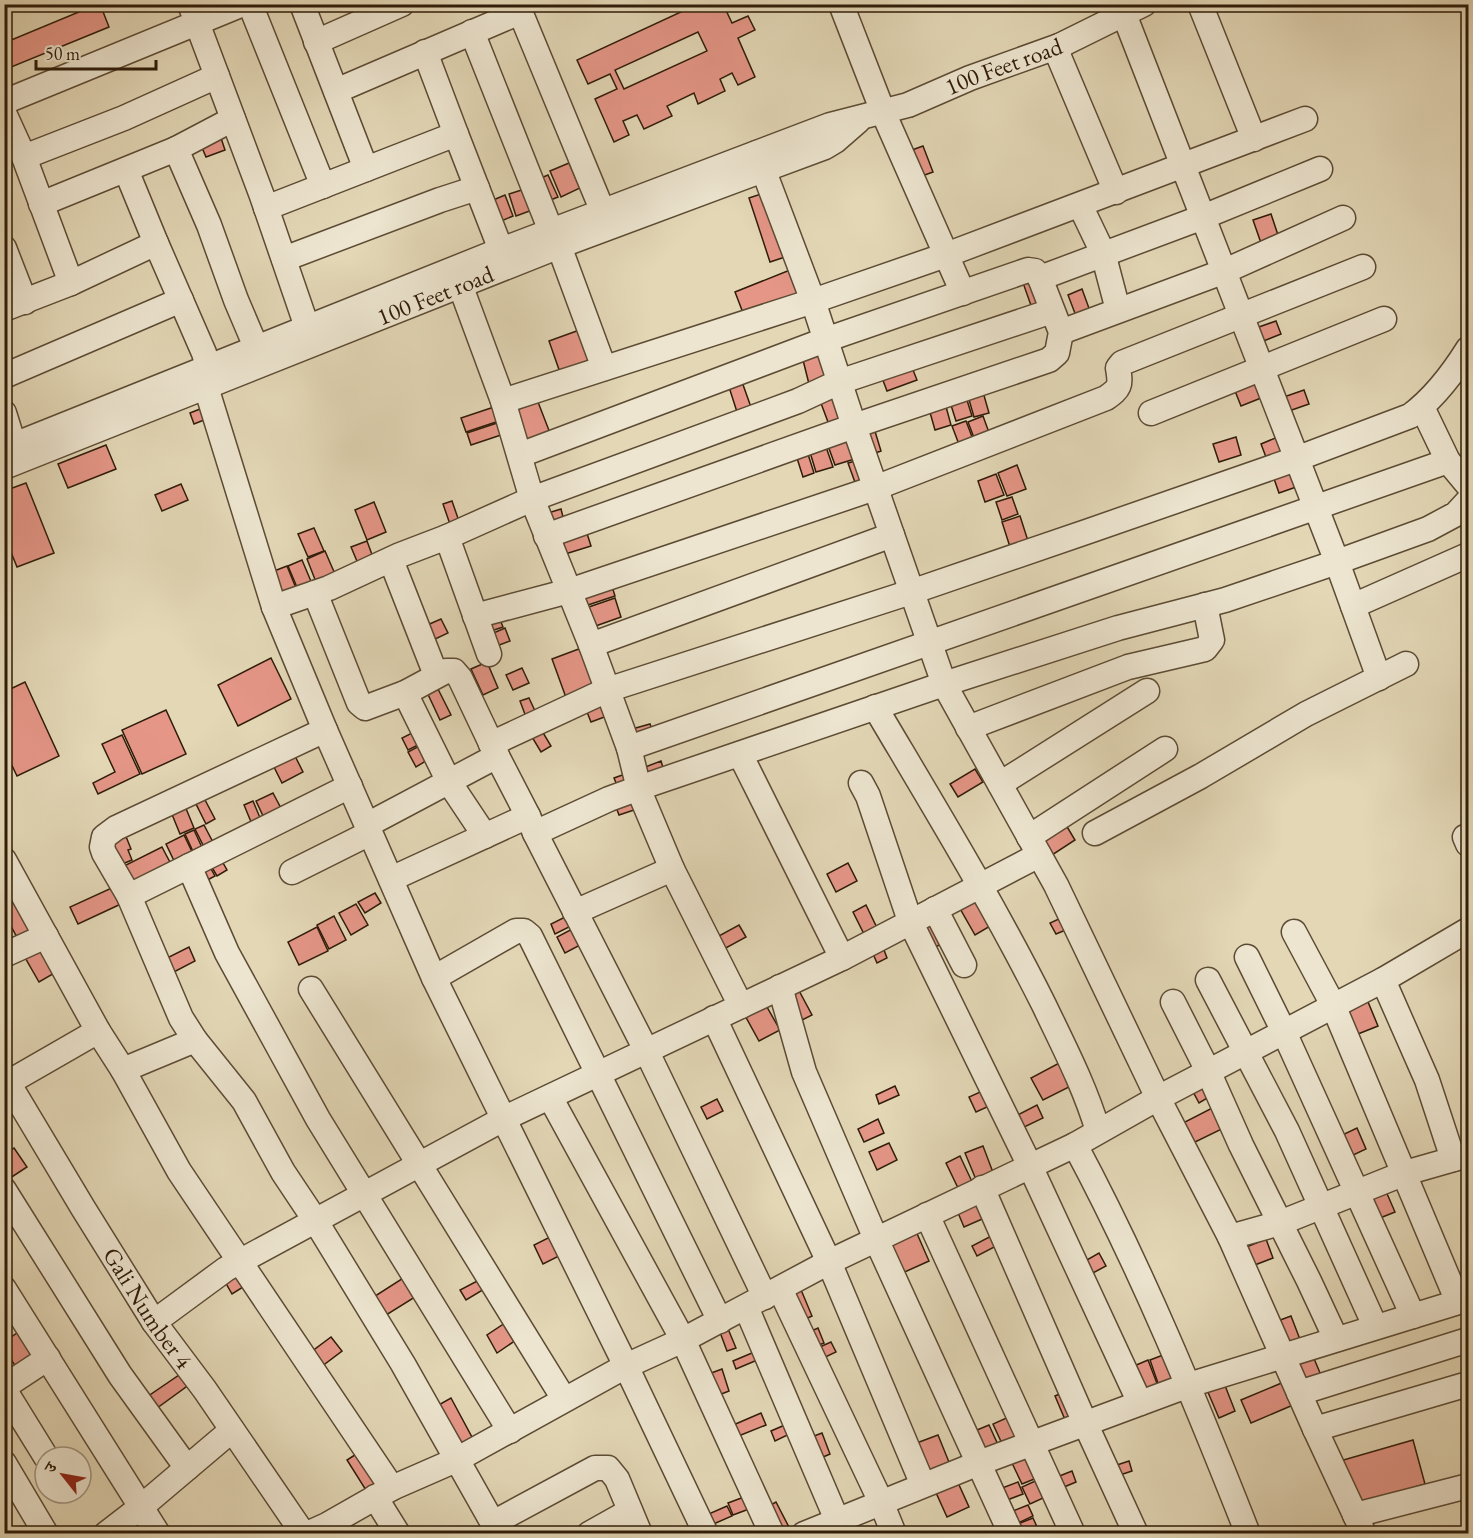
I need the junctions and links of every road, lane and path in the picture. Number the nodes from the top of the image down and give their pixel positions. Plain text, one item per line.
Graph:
1 (243, 4) edge
2 (250, 4) edge
3 (302, 4) edge
4 (402, 4) edge
5 (841, 4) edge
6 (1200, 4) edge
7 (519, 8) edge
8 (1134, 9) edge
9 (194, 14) edge
10 (472, 32) junction
11 (316, 42) junction
12 (1059, 46) junction
13 (425, 52) junction
14 (217, 76) junction
15 (336, 91) junction
16 (4, 102) edge
17 (883, 112) junction
18 (4, 113) edge
19 (233, 119) junction
20 (1305, 119) dead end
21 (456, 134) junction
22 (1254, 139) junction
23 (176, 149) junction
24 (24, 157) junction
25 (759, 161) junction
26 (1182, 166) junction
27 (366, 169) junction
28 (1320, 169) dead end
29 (126, 170) junction
30 (323, 186) junction
31 (477, 188) junction
32 (1116, 192) junction
33 (41, 204) junction
34 (1080, 205) junction
35 (266, 208) junction
36 (1203, 218) junction
37 (1343, 218) dead end
38 (606, 219) junction
39 (555, 239) junction
40 (156, 243) junction
41 (4, 248) edge
42 (501, 250) junction
43 (1102, 253) junction
44 (946, 255) junction
45 (284, 259) junction
46 (1364, 267) dead end
47 (1225, 271) junction
48 (457, 277) junction
49 (1040, 278) junction
50 (71, 283) junction
51 (963, 293) junction
52 (181, 300) junction
53 (813, 301) junction
54 (15, 305) edge
55 (1118, 310) junction
56 (1242, 316) junction
57 (1384, 319) dead end
58 (1056, 321) junction
59 (307, 327) junction
60 (825, 340) junction
61 (256, 347) junction
62 (1465, 362) edge
63 (1262, 367) junction
64 (604, 368) junction
65 (4, 376) edge
66 (207, 377) junction
67 (840, 382) junction
68 (503, 401) junction
69 (1422, 408) junction
70 (1151, 412) dead end
71 (4, 413) edge
72 (854, 426) junction
73 (9, 447) edge
74 (520, 455) junction
75 (1296, 459) junction
76 (1448, 461) junction
77 (4, 467) edge
78 (1468, 485) edge
79 (875, 488) junction
80 (532, 499) junction
81 (1468, 501) edge
82 (1315, 508) junction
83 (892, 535) junction
84 (546, 536) junction
85 (447, 537) junction
86 (1468, 555) edge
87 (391, 560) junction
88 (1337, 562) junction
89 (568, 591) junction
90 (912, 592) junction
91 (315, 593) junction
92 (1205, 605) junction
93 (1353, 606) junction
94 (274, 607) junction
95 (476, 616) junction
96 (1118, 628) junction
97 (929, 642) junction
98 (591, 645) junction
99 (489, 654) dead end
100 (1406, 664) dead end
101 (1128, 667) junction
102 (436, 675) junction
103 (1379, 678) junction
104 (944, 684) junction
105 (607, 690) junction
106 (1147, 691) dead end
107 (405, 693) junction
108 (875, 707) junction
109 (968, 728) junction
110 (325, 730) junction
111 (629, 748) junction
112 (1165, 748) dead end
113 (494, 750) junction
114 (740, 754) junction
115 (449, 782) junction
116 (861, 783) dead end
117 (1000, 784) junction
118 (350, 786) junction
119 (639, 788) junction
120 (532, 824) junction
121 (368, 829) junction
122 (1095, 833) dead end
123 (485, 836) junction
124 (1034, 846) junction
125 (4, 860) edge
126 (189, 866) junction
127 (672, 869) junction
128 (292, 872) dead end
129 (391, 879) junction
130 (981, 887) junction
131 (129, 896) junction
132 (934, 909) junction
133 (575, 912) junction
134 (910, 921) junction
135 (1468, 930) edge
136 (1294, 932) dead end
137 (46, 936) junction
138 (4, 955) edge
139 (1247, 957) dead end
140 (842, 958) junction
141 (964, 965) dead end
142 (434, 978) junction
143 (1208, 980) dead end
144 (1383, 980) junction
145 (780, 987) junction
146 (311, 988) dead end
147 (1173, 1002) dead end
148 (741, 1005) junction
149 (1333, 1005) junction
150 (714, 1018) junction
151 (98, 1031) junction
152 (1284, 1032) junction
153 (195, 1040) junction
154 (647, 1052) junction
155 (1247, 1052) junction
156 (123, 1070) junction
157 (1208, 1071) junction
158 (597, 1075) junction
159 (6, 1081) edge
160 (550, 1097) junction
161 (1158, 1098) junction
162 (505, 1118) junction
163 (1098, 1131) junction
164 (1075, 1145) junction
165 (1463, 1161) edge
166 (418, 1165) junction
167 (1030, 1166) junction
168 (1405, 1173) junction
169 (982, 1188) junction
170 (4, 1190) edge
171 (1356, 1193) junction
172 (364, 1194) junction
173 (1322, 1206) junction
174 (927, 1215) junction
175 (315, 1220) junction
176 (1280, 1223) junction
177 (1230, 1237) junction
178 (876, 1239) junction
179 (239, 1262) junction
180 (829, 1262) junction
181 (4, 1289) edge
182 (763, 1298) junction
183 (1463, 1300) edge
184 (1413, 1316) junction
185 (720, 1321) junction
186 (154, 1322) junction
187 (1375, 1326) junction
188 (1336, 1339) junction
189 (683, 1340) junction
190 (1468, 1340) edge
191 (1283, 1355) junction
192 (48, 1359) junction
193 (626, 1366) junction
194 (1468, 1384) edge
195 (1189, 1385) junction
196 (4, 1388) edge
197 (1299, 1393) junction
198 (564, 1399) junction
199 (1140, 1403) junction
200 (1085, 1423) junction
201 (232, 1430) junction
202 (1314, 1430) junction
203 (510, 1431) junction
204 (1032, 1443) junction
205 (39, 1445) edge
206 (456, 1460) junction
207 (4, 1463) edge
208 (979, 1463) junction
209 (187, 1468) junction
210 (923, 1485) junction
211 (1468, 1486) edge
212 (11, 1487) edge
213 (384, 1492) junction
214 (881, 1502) junction
215 (141, 1507) junction
216 (630, 1511) junction
217 (837, 1520) junction
218 (1359, 1524) edge
219 (496, 1528) edge
220 (322, 1531) edge
221 (46, 1533) edge
222 (106, 1533) edge
223 (158, 1533) edge
224 (301, 1533) edge
225 (398, 1533) edge
226 (588, 1533) edge
227 (640, 1533) edge
228 (706, 1533) edge
229 (772, 1533) edge
230 (804, 1533) edge
231 (894, 1533) edge
232 (1011, 1533) edge
233 (1073, 1533) edge
234 (1136, 1533) edge
235 (1248, 1533) edge

1 - 9 street
2 - 30 street
3 - 11 street
4 - 11 street
5 - 17 street
6 - 22 street
7 - 10 street
7 - 38 street
8 - 12 street, 100 Feet road
8 - 26 street
9 - 14 street
9 - 16 street
10 - 13 street
10 - 39 street
11 - 15 street
12 - 17 street, 100 Feet road
12 - 32 street
13 - 15 street
13 - 21 street
14 - 19 street
14 - 24 street
15 - 27 street
17 - 25 street, 100 Feet road
17 - 44 street
18 - 24 street
19 - 23 street
19 - 35 street
20 - 22 street
21 - 27 street
21 - 31 street
22 - 26 street
23 - 29 street
23 - 61 street
24 - 33 street
25 - 38 street, 100 Feet road
25 - 53 street
26 - 32 street
26 - 36 street
27 - 30 street
28 - 36 street
29 - 33 street
29 - 40 street
30 - 35 street
31 - 42 street
31 - 45 street
32 - 34 street
33 - 50 street
34 - 43 street
34 - 44 street
35 - 45 street
36 - 43 street
36 - 47 street
37 - 47 street
38 - 39 street, 100 Feet road
39 - 42 street, 100 Feet road
39 - 48 street, 100 Feet road
39 - 64 street
40 - 50 street
40 - 52 street
41 - 54 street
42 - 48 street, 100 Feet road
43 - 49 street
43 - 55 street
44 - 51 street
44 - 53 street
45 - 59 street
46 - 56 street
47 - 55 street
47 - 56 street
48 - 59 street, 100 Feet road
48 - 66 street, 100 Feet road
48 - 68 street
49 - 51 street
49 - 58 street
50 - 54 street
51 - 60 street
52 - 65 street
52 - 66 street
53 - 60 street
53 - 64 street
55 - 58 street
56 - 63 street
56 - 79 street
57 - 63 street
58 - 67 street
58 - 72 street
59 - 61 street, 100 Feet road
60 - 67 street
60 - 74 street
61 - 66 street, 100 Feet road
62 - 69 street
63 - 70 street
63 - 75 street
64 - 68 street
66 - 73 street, 100 Feet road
66 - 77 street, 100 Feet road
66 - 94 street
67 - 72 street
67 - 80 street
68 - 74 street
69 - 75 street
69 - 76 street
71 - 73 street
72 - 79 street
72 - 84 street
74 - 80 street
75 - 82 street
75 - 90 street
76 - 78 street
76 - 82 street
79 - 83 street
79 - 89 street
80 - 84 street
80 - 85 street
81 - 88 street
82 - 88 street
82 - 97 street
83 - 90 street
83 - 98 street
84 - 89 street
85 - 87 street
85 - 95 street
86 - 93 street
87 - 91 street
87 - 102 street
88 - 92 street
88 - 93 street
89 - 95 street
89 - 98 street
90 - 97 street
90 - 105 street
91 - 94 street
91 - 107 street
92 - 96 street
92 - 101 street
93 - 103 street
94 - 110 street
95 - 99 street
96 - 101 street
96 - 104 street
97 - 104 street
97 - 111 street
98 - 105 street
100 - 103 street
101 - 109 street
102 - 107 street
102 - 113 street
103 - 122 street
104 - 108 street
104 - 109 street
105 - 111 street
105 - 113 street
106 - 117 street
107 - 115 street
108 - 114 street
108 - 130 street
109 - 117 street
110 - 118 street
110 - 131 street
111 - 119 street
112 - 124 street
113 - 115 street
113 - 120 street
114 - 119 street
114 - 140 street
115 - 121 street
115 - 123 street
116 - 134 street
117 - 124 street
118 - 121 street
118 - 126 street
119 - 120 street
119 - 127 street
120 - 123 street
120 - 133 street
121 - 128 street
121 - 129 street
123 - 129 street
124 - 130 street
124 - 161 street
125 - 137 street
126 - 131 street
126 - 172 street
127 - 133 street
127 - 148 street
129 - 142 street
130 - 132 street
130 - 163 street
131 - 153 street
132 - 134 street
132 - 141 street
133 - 154 street
134 - 140 street
134 - 167 street
135 - 144 street
136 - 149 street
137 - 138 street
137 - 151 street
139 - 152 street
140 - 145 street
142 - 158 street
142 - 162 street
143 - 155 street
144 - 149 street
144 - 165 street
145 - 148 street
145 - 178 street
146 - 166 street
147 - 157 street
148 - 150 street
149 - 152 street
149 - 168 street
150 - 154 street
150 - 180 street
151 - 156 street
151 - 159 street
152 - 155 street
152 - 171 street
153 - 156 street
153 - 175 street
154 - 158 street
154 - 182 street
155 - 157 street
155 - 173 street
156 - 179 street
157 - 161 street
157 - 176 street
158 - 160 street
158 - 185 street
159 - 186 street, Gali Number 4
160 - 162 street
160 - 189 street
161 - 163 street
161 - 177 street
162 - 166 street
162 - 193 street
163 - 164 street
164 - 167 street
164 - 195 street
165 - 168 street
166 - 172 street
166 - 198 street
167 - 169 street
167 - 199 street
168 - 171 street
168 - 183 street
169 - 174 street
169 - 200 street
170 - 209 street
171 - 173 street
171 - 184 street
172 - 175 street
172 - 203 street
173 - 176 street
173 - 187 street
174 - 178 street
174 - 204 street
175 - 179 street
175 - 206 street
176 - 177 street
176 - 188 street
177 - 191 street
178 - 180 street
178 - 208 street
179 - 186 street
179 - 213 street
180 - 182 street
180 - 210 street
181 - 192 street
182 - 185 street
182 - 214 street
182 - 217 street
183 - 184 street
184 - 187 street
185 - 189 street
186 - 201 street, Gali Number 4
187 - 188 street
188 - 191 street
189 - 193 street
189 - 229 street
190 - 197 street
191 - 195 street
191 - 197 street
192 - 196 street
192 - 215 street
193 - 198 street
193 - 228 street
194 - 202 street
195 - 199 street
195 - 235 street
196 - 205 street
197 - 202 street
198 - 203 street
199 - 200 street
200 - 204 street
200 - 234 street
201 - 209 street
201 - 224 street, Gali Number 4
202 - 218 street
203 - 206 street
204 - 208 street
204 - 233 street
206 - 213 street
206 - 219 street
207 - 212 street
208 - 210 street
208 - 232 street
209 - 215 street
210 - 214 street
211 - 218 street
212 - 221 street
213 - 220 street
213 - 225 street
214 - 217 street
214 - 231 street
215 - 222 street
215 - 223 street
216 - 219 street
216 - 226 street
216 - 227 street
217 - 230 street

